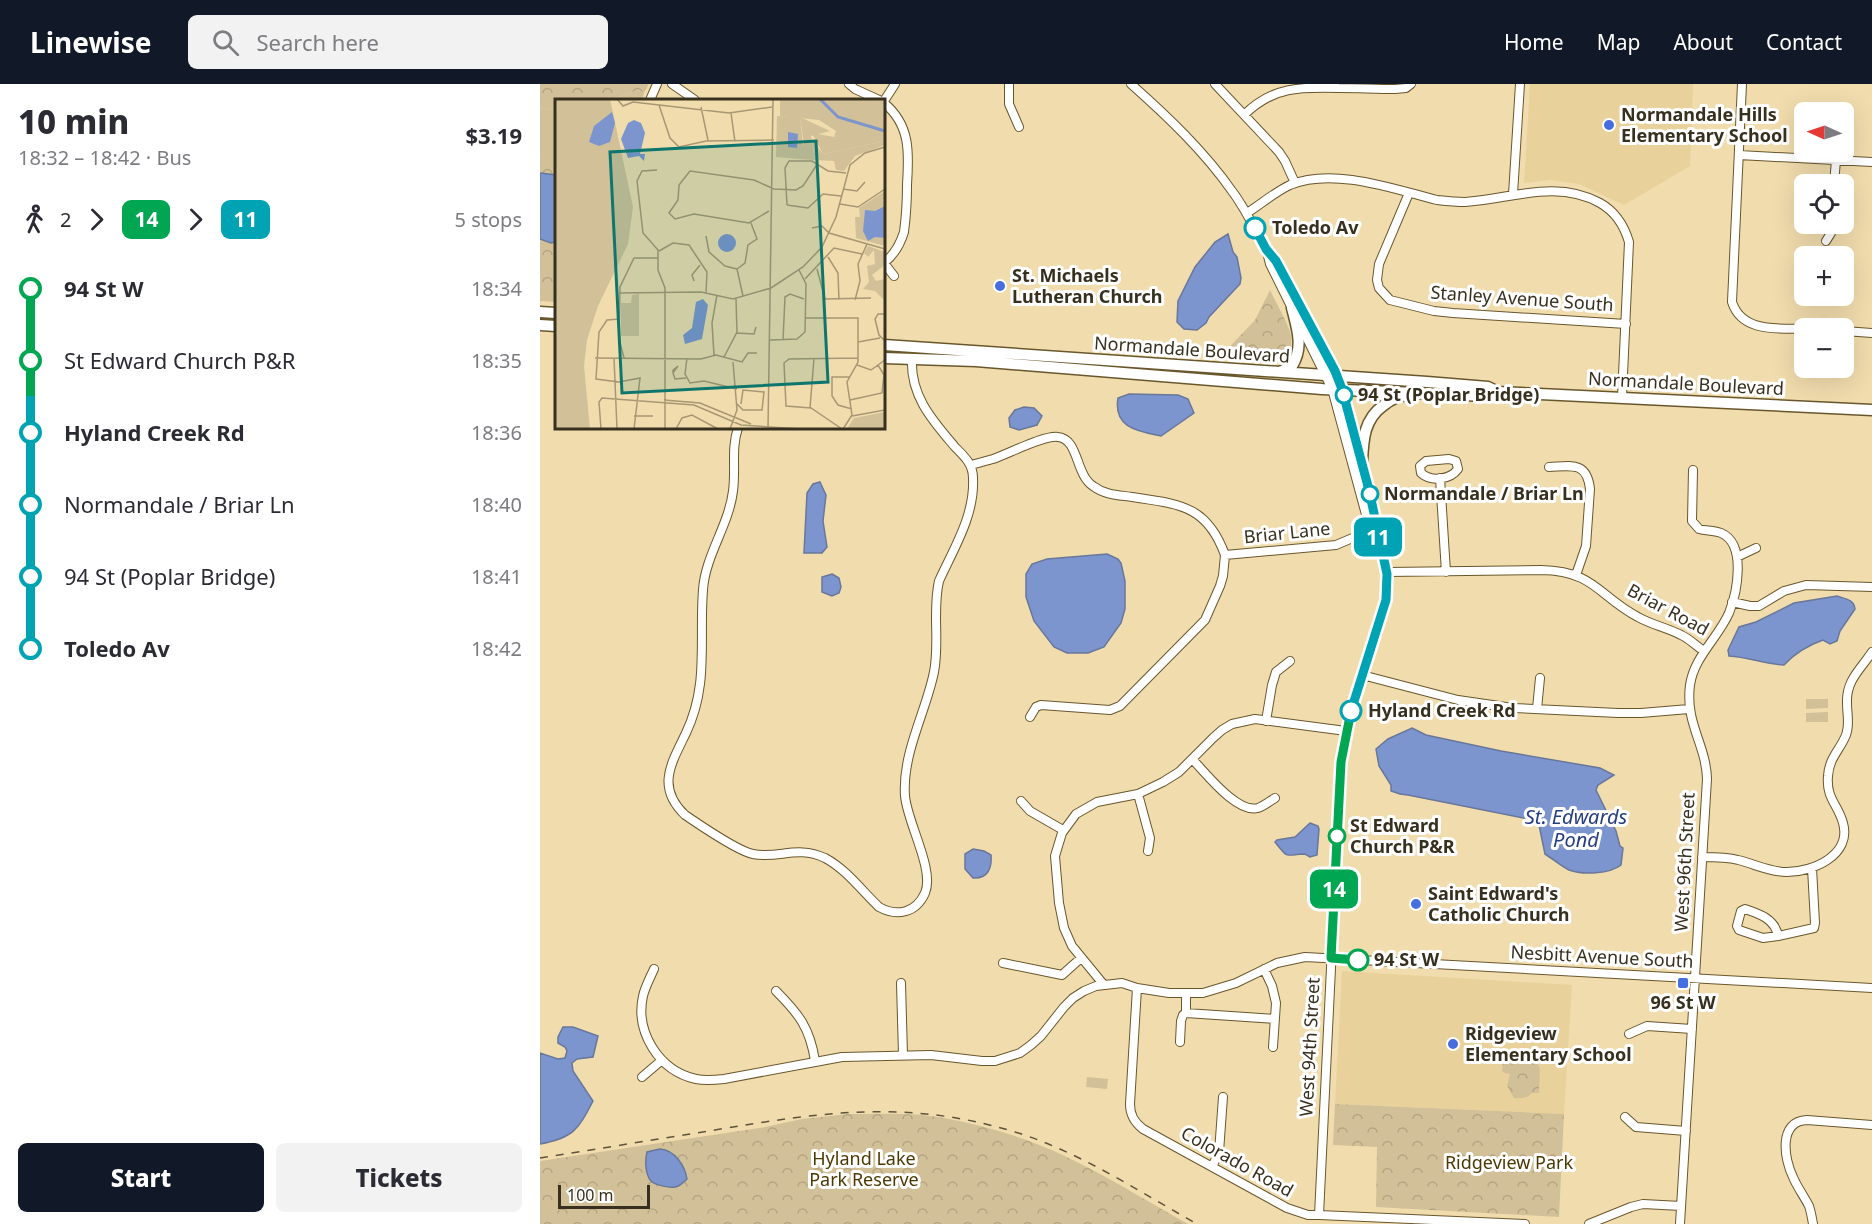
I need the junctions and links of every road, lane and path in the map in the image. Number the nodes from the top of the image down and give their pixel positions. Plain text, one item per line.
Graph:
1 (657, 84) edge
2 (672, 84) edge
3 (849, 84) edge
4 (895, 84) edge
5 (1009, 84) edge
6 (1131, 84) edge
7 (1215, 84) edge
8 (1410, 84) edge
9 (1520, 84) edge
10 (1742, 84) edge
11 (650, 99) edge
12 (694, 99) edge
13 (878, 99) edge
14 (884, 99) edge
15 (885, 104) edge
16 (1244, 115) junction
17 (1019, 127) dead end
18 (1739, 155) junction
19 (1794, 158) edge
20 (1854, 161) edge
21 (1872, 162) edge
22 (1295, 183) junction
23 (1409, 193) junction
24 (1514, 194) junction
25 (1247, 213) junction
26 (1831, 234) edge
27 (1826, 241) dead end
28 (1266, 249) junction
29 (885, 262) edge
30 (885, 264) edge
31 (894, 276) dead end
32 (1292, 308) junction
33 (540, 312) edge
34 (555, 313) edge
35 (1626, 324) junction
36 (540, 325) edge
37 (555, 326) edge
38 (1794, 329) edge
39 (1854, 332) edge
40 (1872, 333) edge
41 (885, 345) edge
42 (885, 358) edge
43 (912, 359) junction
44 (1279, 373) junction
45 (1332, 377) junction
46 (1337, 389) junction
47 (1498, 392) junction
48 (1420, 393) junction
49 (1622, 398) junction
50 (1872, 410) edge
51 (738, 429) edge
52 (1358, 463) junction
53 (971, 465) junction
54 (1549, 467) dead end
55 (1693, 470) dead end
56 (1440, 478) dead end
57 (1376, 528) junction
58 (1756, 548) dead end
59 (1225, 555) junction
60 (1737, 557) junction
61 (1387, 572) junction
62 (1446, 572) junction
63 (1576, 575) junction
64 (1872, 587) edge
65 (1732, 602) junction
66 (1704, 651) junction
67 (1872, 652) edge
68 (1290, 661) dead end
69 (1362, 675) junction
70 (1540, 678) dead end
71 (1537, 709) junction
72 (1689, 709) junction
73 (1030, 717) dead end
74 (1266, 721) junction
75 (1346, 731) junction
76 (1192, 759) junction
77 (1138, 794) junction
78 (1275, 798) dead end
79 (1021, 801) dead end
80 (1063, 830) junction
81 (1148, 851) dead end
82 (1702, 857) junction
83 (1812, 868) junction
84 (1778, 936) junction
85 (1080, 958) junction
86 (1331, 958) junction
87 (1003, 963) dead end
88 (654, 969) dead end
89 (1264, 969) junction
90 (1695, 979) junction
91 (901, 983) dead end
92 (1104, 985) junction
93 (1137, 988) junction
94 (1872, 988) edge
95 (776, 991) dead end
96 (1186, 994) junction
97 (1186, 1013) junction
98 (1275, 1019) junction
99 (1692, 1029) junction
100 (1629, 1034) dead end
101 (1180, 1042) dead end
102 (1273, 1047) dead end
103 (903, 1055) junction
104 (662, 1060) junction
105 (815, 1061) junction
106 (642, 1077) dead end
107 (1223, 1097) dead end
108 (1625, 1117) dead end
109 (1872, 1125) edge
110 (1686, 1131) junction
111 (1212, 1167) junction
112 (1681, 1206) junction
113 (1319, 1215) junction
114 (1467, 1223) edge
115 (1525, 1224) edge
116 (1589, 1224) edge
117 (1680, 1224) edge
118 (1813, 1224) edge

1 - 11 street
2 - 12 street
3 - 13 street
4 - 14 street
5 - 17 street
6 - 25 street
7 - 16 street
8 - 16 street
9 - 24 street
10 - 18 street
15 - 29 street
16 - 22 street
18 - 19 street
18 - 38 street
20 - 21 street
22 - 23 street
22 - 25 street
23 - 24 street
23 - 35 street, Stanley Avenue South
24 - 35 street
25 - 28 street
26 - 27 street
28 - 32 street
28 - 45 street
30 - 31 street
32 - 44 main road
32 - 45 street
33 - 34 main road
35 - 49 street
36 - 37 main road
39 - 40 street
41 - 44 main road, Normandale Boulevard
42 - 43 main road, Normandale Boulevard
43 - 46 main road, Normandale Boulevard
43 - 53 street
44 - 45 main road, Normandale Boulevard
45 - 46 street, West 94th Street
45 - 47 main road, Normandale Boulevard
46 - 48 main road, Normandale Boulevard
46 - 52 street, West 94th Street
47 - 48 main road, Normandale Boulevard
47 - 49 main road, Normandale Boulevard
48 - 52 main road
49 - 50 main road, Normandale Boulevard
51 - 53 street
52 - 57 street, West 94th Street
53 - 59 street, Briar Lane
54 - 63 street
55 - 60 street
56 - 62 street
57 - 59 street, Briar Lane
57 - 61 street, West 94th Street
58 - 60 street
59 - 73 street
60 - 65 street, Briar Road
61 - 62 street, Briar Road
61 - 69 street, West 94th Street
62 - 63 street, Briar Road
63 - 66 street, Briar Road
64 - 65 street
65 - 66 street, Briar Road
66 - 72 street, West 96th Street
67 - 83 street
68 - 74 street
69 - 71 street
69 - 75 street, West 94th Street
70 - 71 street
71 - 72 street
72 - 82 street, West 96th Street
74 - 75 street
74 - 76 street
75 - 86 street, West 94th Street
76 - 77 street
76 - 78 street
77 - 80 street
77 - 81 street
79 - 80 street
80 - 85 street
82 - 83 street
82 - 90 street, West 96th Street
83 - 84 street
84 - 84 street
85 - 87 street
85 - 92 street
86 - 89 street, Nesbitt Avenue South
86 - 90 street, Nesbitt Avenue South
86 - 113 street, West 94th Street
88 - 104 street
89 - 96 street, Nesbitt Avenue South
89 - 98 street
90 - 94 street, Nesbitt Avenue South
90 - 99 street, West 96th Street
91 - 103 street
92 - 93 street, Nesbitt Avenue South
92 - 103 street
93 - 96 street, Nesbitt Avenue South
93 - 111 street, Colorado Road
95 - 105 street
96 - 97 street
97 - 98 street
97 - 101 street
98 - 102 street
99 - 100 street
99 - 110 street, West 96th Street
103 - 105 street
104 - 105 street
104 - 106 street
107 - 111 street
108 - 110 street
109 - 118 street
110 - 112 street, West 96th Street
111 - 113 street, Colorado Road
112 - 116 street
112 - 117 street, West 96th Street
113 - 114 street, Colorado Road
114 - 115 street, Colorado Road

